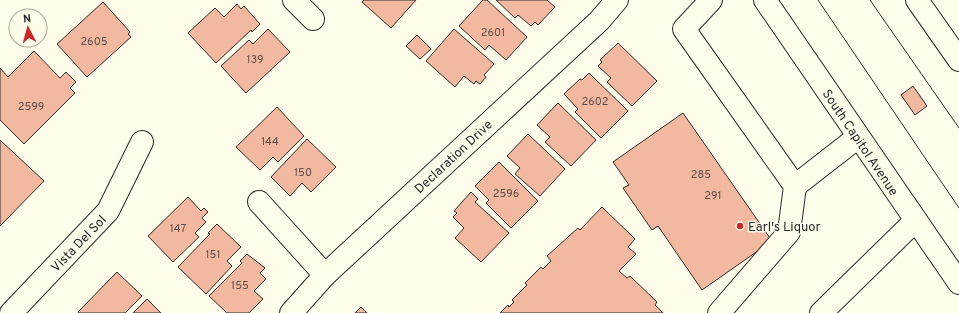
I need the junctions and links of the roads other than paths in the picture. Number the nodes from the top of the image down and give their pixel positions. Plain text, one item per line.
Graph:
1 (294, 0) edge
2 (617, 0) edge
3 (711, 0) edge
4 (765, 0) edge
5 (918, 0) edge
6 (313, 19) dead end
7 (959, 60) edge
8 (858, 136) junction
9 (142, 142) dead end
10 (795, 186) junction
11 (259, 202) dead end
12 (915, 221) junction
13 (325, 275) junction
14 (959, 283) edge
15 (11, 313) edge
16 (291, 313) edge
17 (719, 313) edge
18 (820, 313) edge

1 - 6 street
2 - 13 street, Declaration Drive
3 - 10 street
4 - 8 street, South Capitol Avenue
5 - 7 street
8 - 10 street
8 - 12 street, South Capitol Avenue
9 - 15 street, Vista Del Sol
10 - 17 street
11 - 13 street
12 - 14 street, South Capitol Avenue
12 - 18 street
13 - 16 street, Declaration Drive

